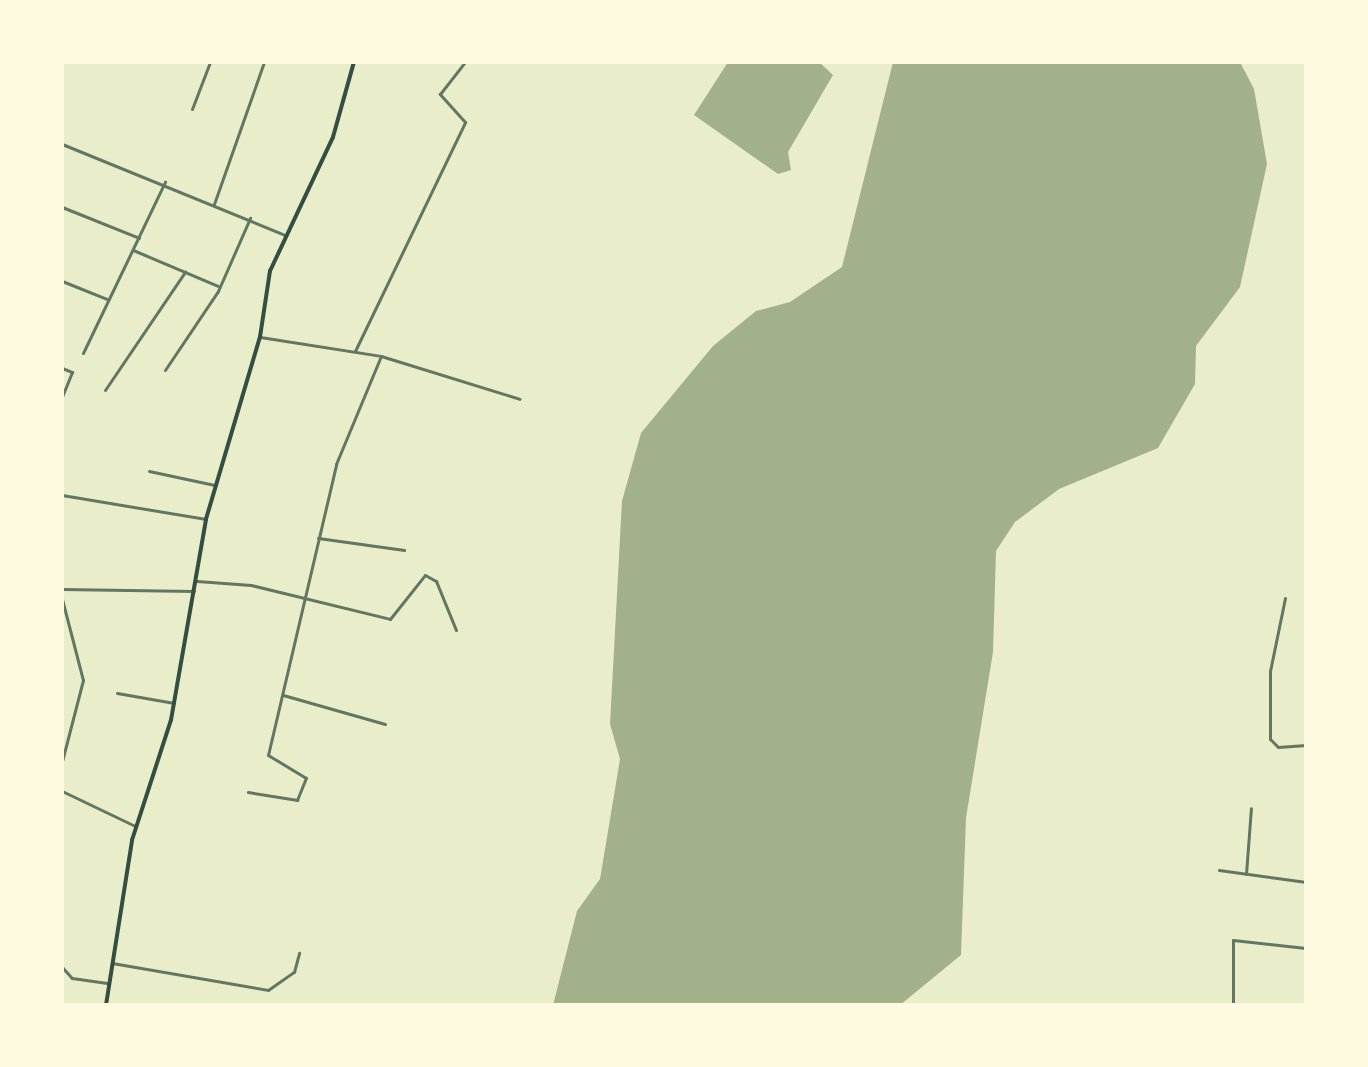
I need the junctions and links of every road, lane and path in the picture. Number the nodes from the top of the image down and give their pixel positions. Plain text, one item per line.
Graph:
1 (210, 62) edge
2 (264, 62) edge
3 (354, 62) edge
4 (465, 62) edge
5 (192, 109) dead end
6 (62, 144) edge
7 (165, 182) junction
8 (214, 204) junction
9 (62, 207) edge
10 (250, 218) junction
11 (285, 235) junction
12 (139, 238) junction
13 (133, 250) junction
14 (185, 272) junction
15 (62, 281) edge
16 (218, 286) junction
17 (107, 299) junction
18 (260, 337) junction
19 (355, 351) junction
20 (83, 353) dead end
21 (381, 356) junction
22 (62, 368) edge
23 (165, 370) dead end
24 (105, 390) dead end
25 (62, 397) edge
26 (520, 399) dead end
27 (149, 471) dead end
28 (215, 485) junction
29 (62, 495) edge
30 (206, 519) junction
31 (318, 538) junction
32 (404, 550) dead end
33 (197, 581) junction
34 (62, 589) edge
35 (195, 591) junction
36 (1285, 598) dead end
37 (62, 599) edge
38 (307, 604) junction
39 (456, 630) dead end
40 (117, 693) dead end
41 (283, 695) junction
42 (174, 703) junction
43 (385, 724) dead end
44 (1306, 745) edge
45 (62, 761) edge
46 (62, 791) edge
47 (248, 792) dead end
48 (1251, 808) dead end
49 (135, 826) junction
50 (1219, 870) dead end
51 (1246, 874) junction
52 (1306, 882) edge
53 (1306, 948) edge
54 (299, 953) dead end
55 (112, 963) junction
56 (62, 967) edge
57 (109, 983) junction
58 (106, 1005) edge
59 (1233, 1005) edge

1 - 5 street
2 - 8 street
3 - 11 main road
4 - 19 street
6 - 7 street
7 - 8 street
7 - 12 street
8 - 10 street
9 - 12 street
10 - 11 street
10 - 16 street
11 - 18 main road
12 - 13 street
13 - 14 street
13 - 17 street
14 - 16 street
14 - 24 street
15 - 17 street
16 - 23 street
17 - 20 street
18 - 19 street
18 - 28 main road
19 - 21 street
21 - 26 street
21 - 31 street
22 - 25 street
27 - 28 street
28 - 30 main road
29 - 30 street
30 - 33 main road
31 - 32 street
31 - 38 street
33 - 35 main road
33 - 38 street
34 - 35 street
35 - 42 main road
36 - 44 street
37 - 45 street
38 - 39 street
38 - 41 street
40 - 42 street
41 - 43 street
41 - 47 street
42 - 49 main road
46 - 49 street
48 - 51 street
49 - 55 main road
50 - 51 street
51 - 52 street
53 - 59 street
54 - 55 street
55 - 57 main road
56 - 57 street
57 - 58 main road

